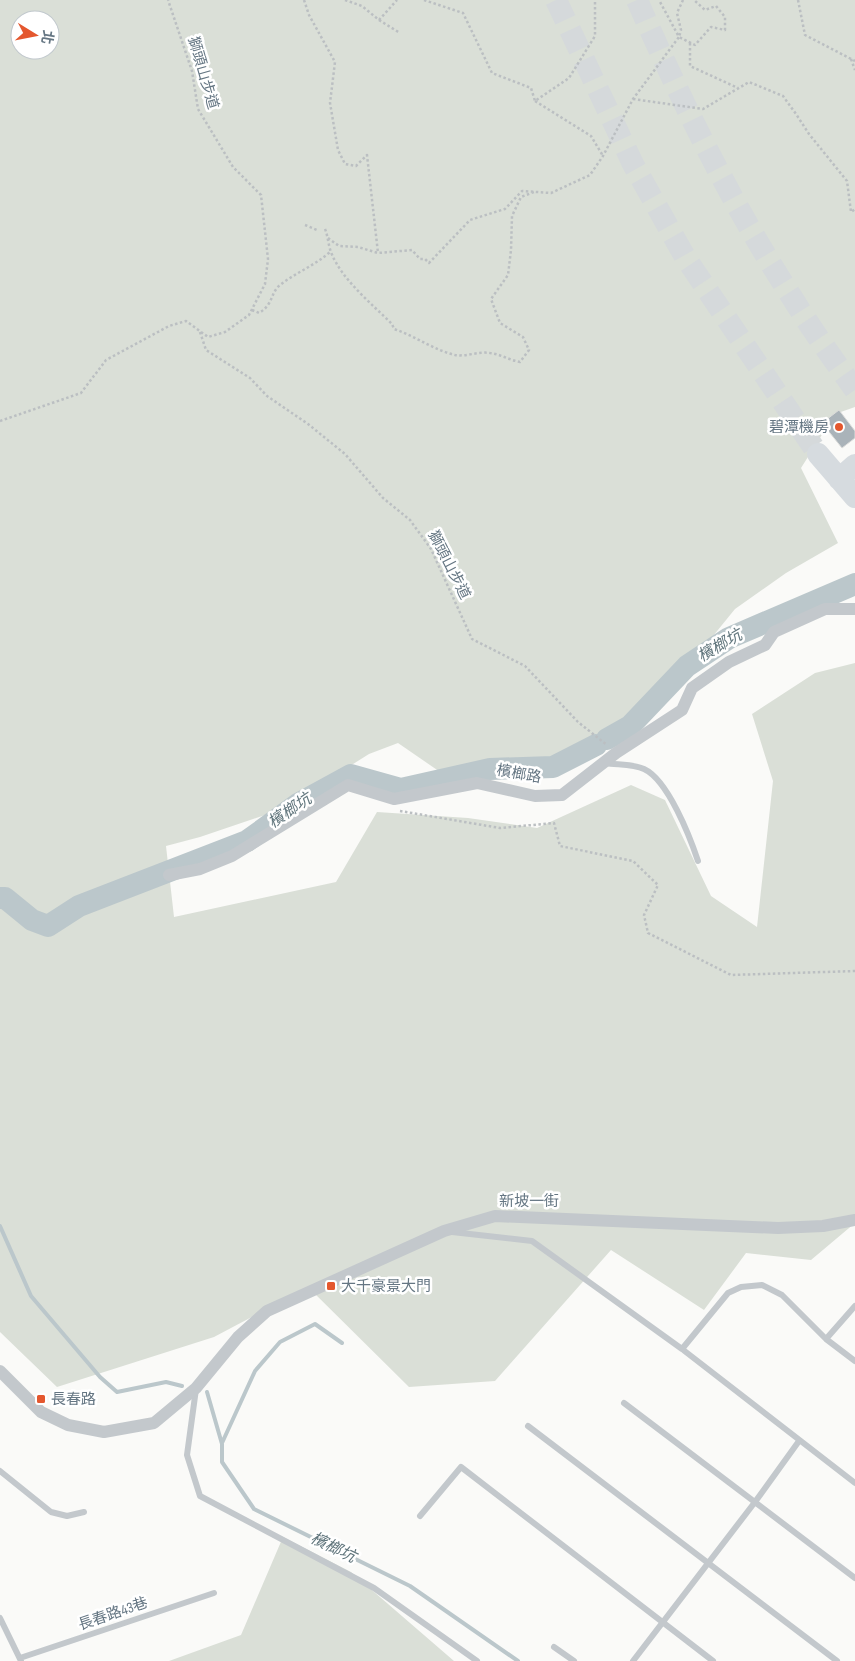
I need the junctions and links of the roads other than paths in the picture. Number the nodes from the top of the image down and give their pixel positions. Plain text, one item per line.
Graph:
1 (818, 454) tunnel mouth
2 (847, 472) edge
3 (855, 497) edge
4 (855, 610) edge
5 (605, 763) junction
6 (698, 861) dead end
7 (169, 874) dead end
8 (855, 1220) edge
9 (444, 1231) junction
10 (855, 1306) edge
11 (826, 1339) junction
12 (682, 1349) junction
13 (855, 1361) edge
14 (0, 1371) edge
15 (196, 1388) junction
16 (624, 1403) dead end
17 (528, 1426) dead end
18 (799, 1441) junction
19 (0, 1471) edge
20 (855, 1483) edge
21 (755, 1502) junction
22 (84, 1512) dead end
23 (420, 1516) dead end
24 (708, 1562) junction
25 (855, 1578) edge
26 (214, 1593) dead end
27 (0, 1618) edge
28 (662, 1622) junction
29 (554, 1647) dead end
30 (20, 1660) edge
31 (477, 1661) edge
32 (574, 1661) edge
33 (633, 1661) edge
34 (713, 1661) edge
35 (837, 1661) edge

1 - 2 highway
2 - 3 highway
4 - 5 street, 檳榔路
5 - 6 lane
5 - 7 street, 檳榔路
8 - 9 street, 新坡一街
9 - 12 lane
9 - 15 street, 新坡一街
10 - 11 lane
11 - 12 lane
11 - 13 lane
12 - 18 lane
14 - 15 street
15 - 31 lane
16 - 21 lane
17 - 24 lane
18 - 20 lane
18 - 21 lane
19 - 22 lane
21 - 24 lane
21 - 25 lane
23 - 28 lane
24 - 28 lane
24 - 35 lane
26 - 30 lane, 長春路43巷
27 - 30 lane, 長春路43巷
28 - 33 lane
28 - 34 lane
29 - 32 lane

